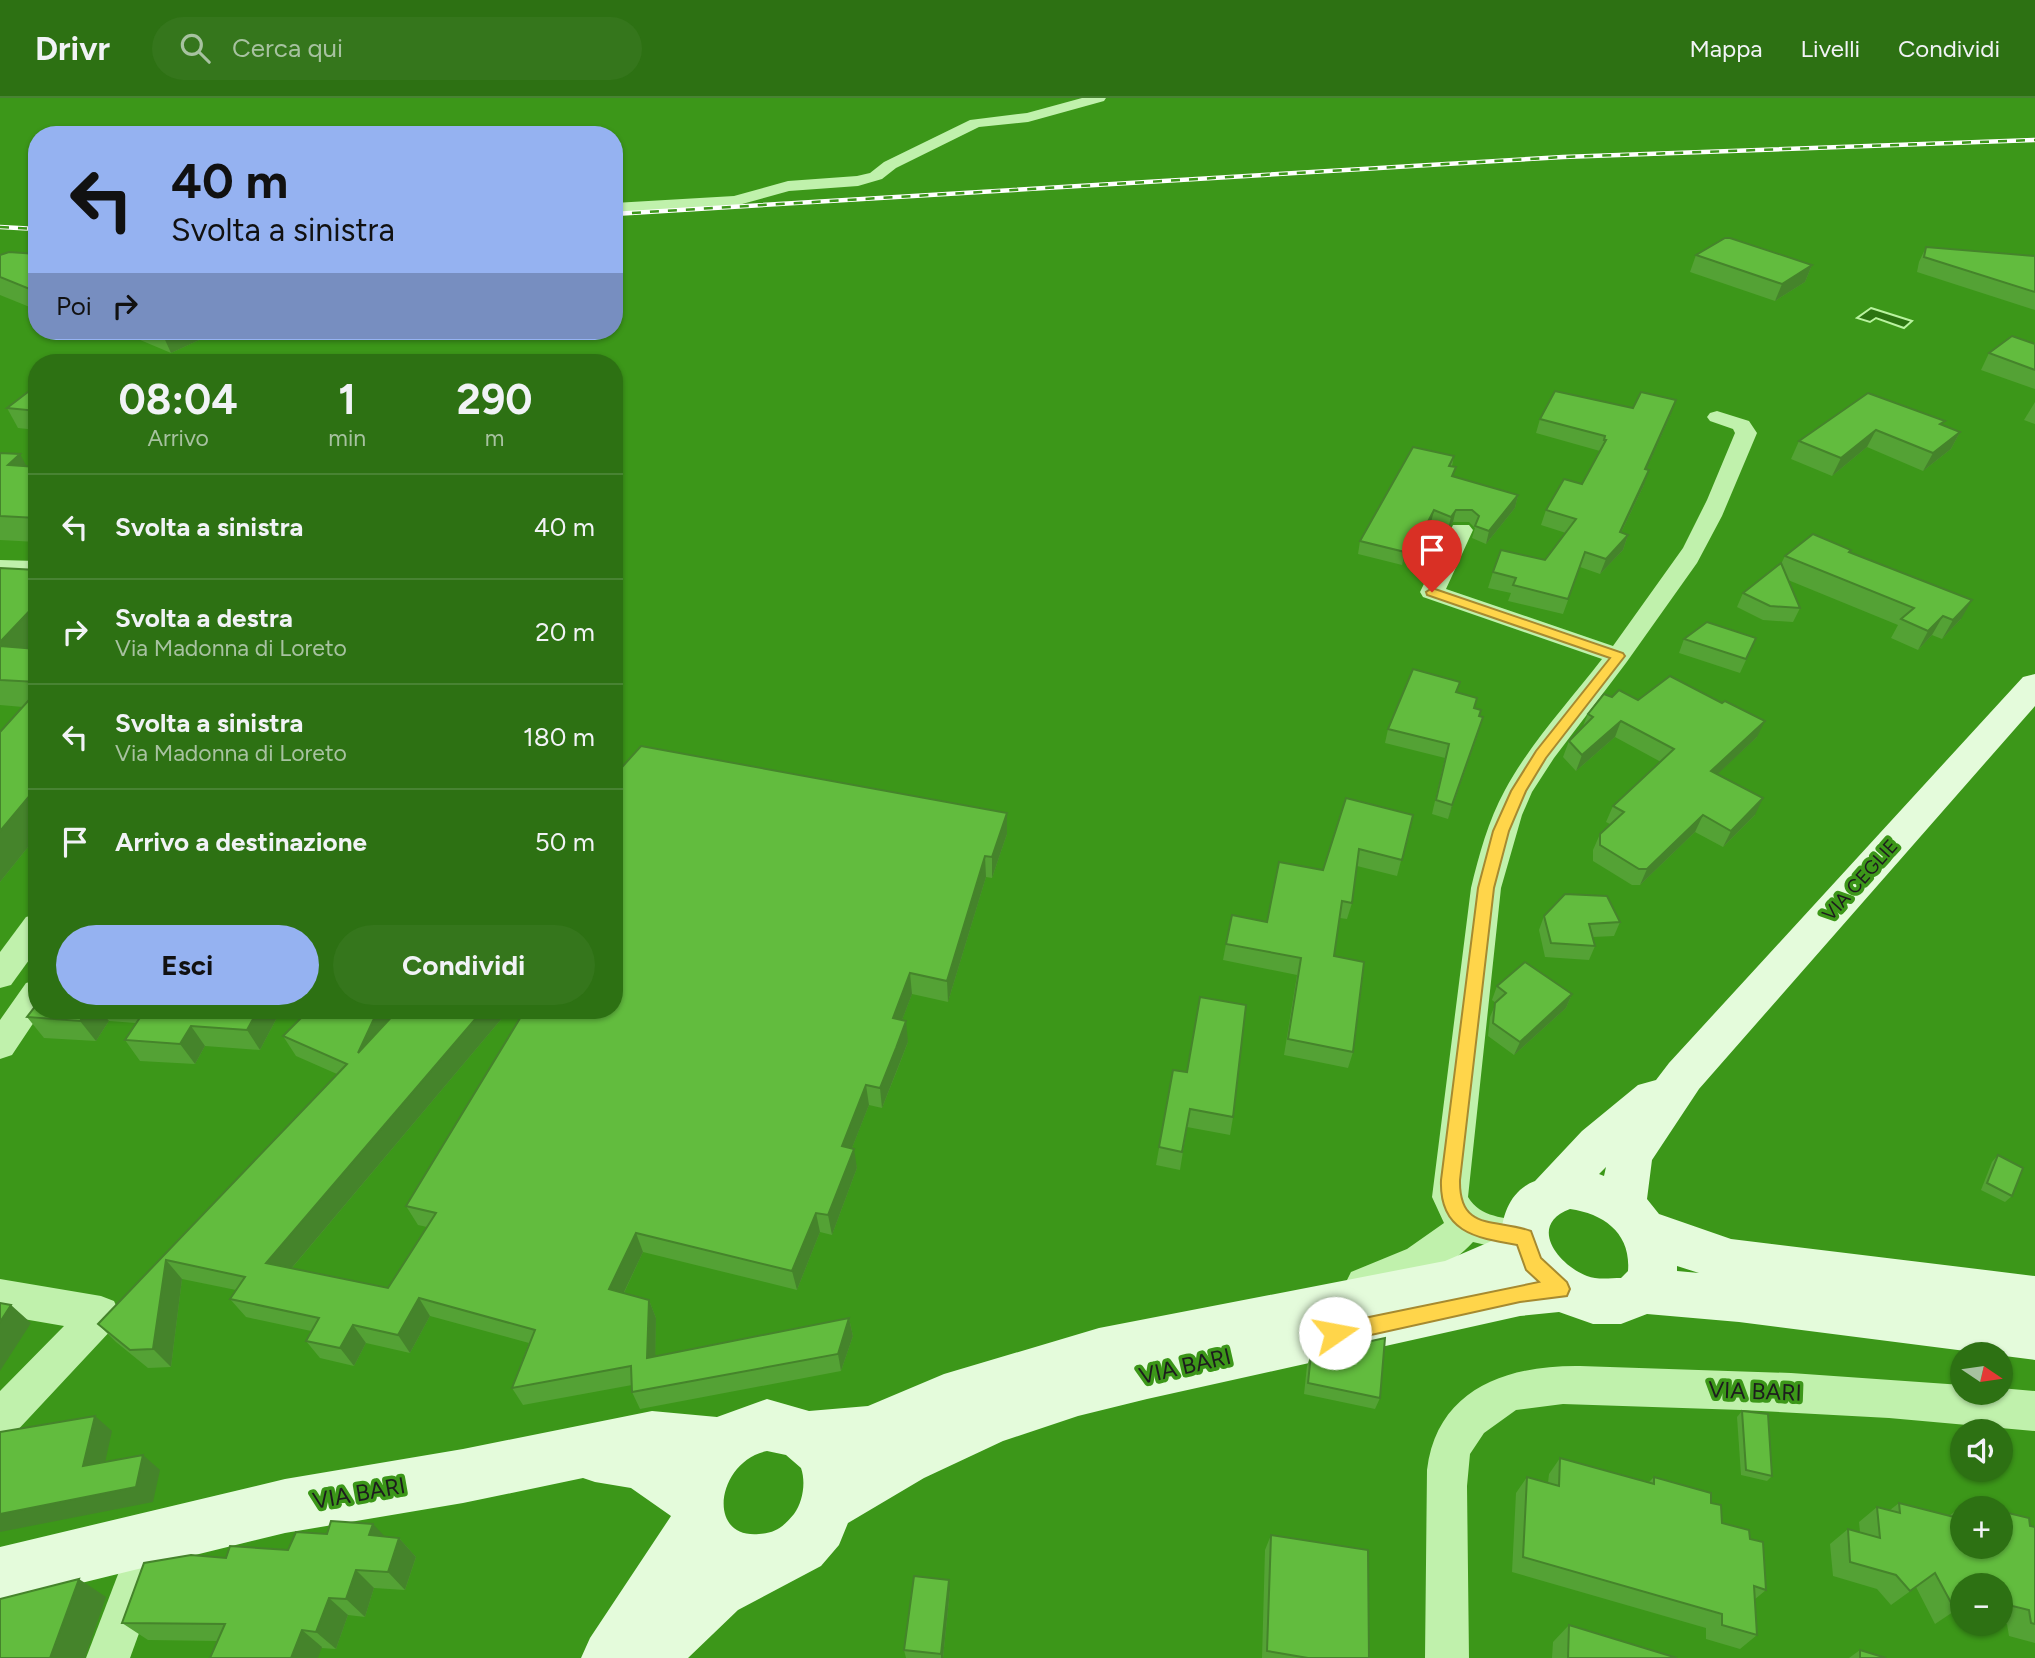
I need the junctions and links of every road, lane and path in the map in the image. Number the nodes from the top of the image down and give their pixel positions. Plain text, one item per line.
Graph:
1 (1099, 98) edge
2 (623, 207) edge
3 (1717, 417) dead end
4 (1461, 530) dead end
5 (0, 567) edge
6 (28, 569) edge
7 (1619, 656) junction
8 (2035, 685) edge
9 (28, 939) edge
10 (12, 963) edge
11 (28, 1005) edge
12 (0, 1046) edge
13 (1684, 1076) junction
14 (1553, 1192) junction
15 (1633, 1218) junction
16 (1468, 1223) junction
17 (1525, 1243) junction
18 (1560, 1289) junction
19 (1641, 1291) junction
20 (0, 1297) edge
21 (2035, 1299) edge
22 (1282, 1317) junction
23 (2035, 1336) edge
24 (2035, 1411) edge
25 (0, 1420) edge
26 (809, 1437) junction
27 (723, 1444) junction
28 (576, 1452) junction
29 (830, 1503) junction
30 (697, 1510) junction
31 (153, 1537) junction
32 (778, 1559) junction
33 (0, 1575) edge
34 (108, 1658) edge
35 (610, 1658) edge
36 (652, 1658) edge
37 (1447, 1658) edge

1 - 2 street
3 - 7 street
4 - 7 street
5 - 6 street
7 - 16 street
8 - 13 main road, VIA CEGLIE
9 - 10 street
11 - 12 street
13 - 14 main road, VIA CEGLIE
13 - 15 main road, VIA CEGLIE
14 - 15 main road
14 - 17 main road
15 - 19 main road
15 - 21 main road
16 - 17 street
16 - 22 street
17 - 18 main road
17 - 22 main road, VIA BARI
18 - 19 main road
18 - 29 main road, VIA BARI
19 - 23 main road
20 - 25 street
22 - 26 main road, VIA BARI
24 - 37 street, VIA BARI
26 - 27 main road
26 - 29 main road
27 - 28 main road, VIA BARI
27 - 30 main road
28 - 30 main road
28 - 31 main road, VIA BARI
29 - 32 main road
30 - 32 main road
30 - 35 main road
31 - 33 main road, VIA BARI
31 - 34 street
32 - 36 main road

